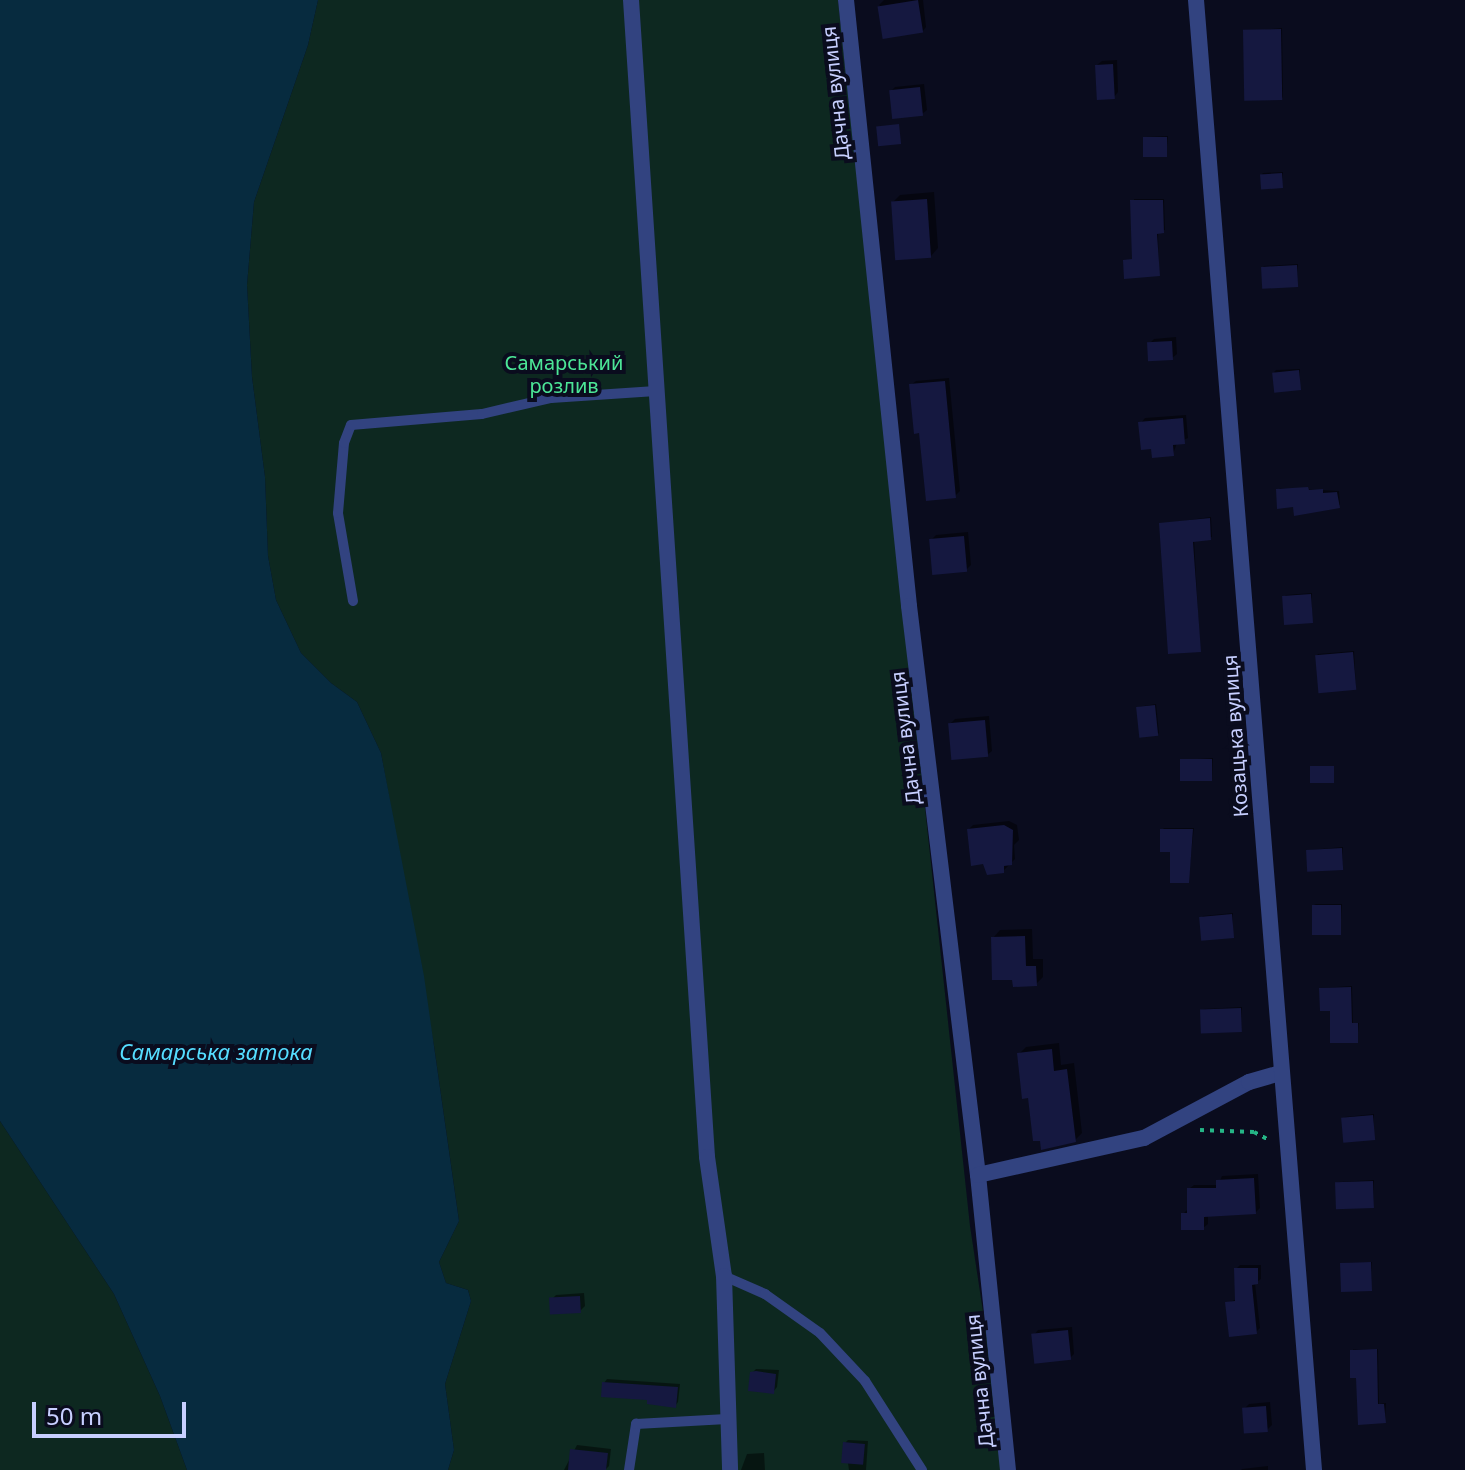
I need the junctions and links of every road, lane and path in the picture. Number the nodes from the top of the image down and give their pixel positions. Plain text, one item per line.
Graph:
1 (631, 0) edge
2 (846, 0) edge
3 (1196, 0) edge
4 (656, 391) junction
5 (353, 601) dead end
6 (1280, 1073) junction
7 (1174, 1124) junction
8 (1287, 1153) junction
9 (978, 1175) junction
10 (724, 1276) junction
11 (727, 1419) junction
12 (629, 1470) edge
13 (730, 1470) edge
14 (922, 1470) edge
15 (1008, 1470) edge
16 (1314, 1470) edge

1 - 4 street
2 - 9 street, Дачна вулиця
3 - 6 street, Козацька вулиця
4 - 5 lane
4 - 10 street
6 - 7 street
6 - 8 street, Козацька вулиця
7 - 8 path
7 - 9 street
8 - 16 street, Козацька вулиця
9 - 15 street, Дачна вулиця
10 - 11 street
10 - 14 lane
11 - 12 lane
11 - 13 street

